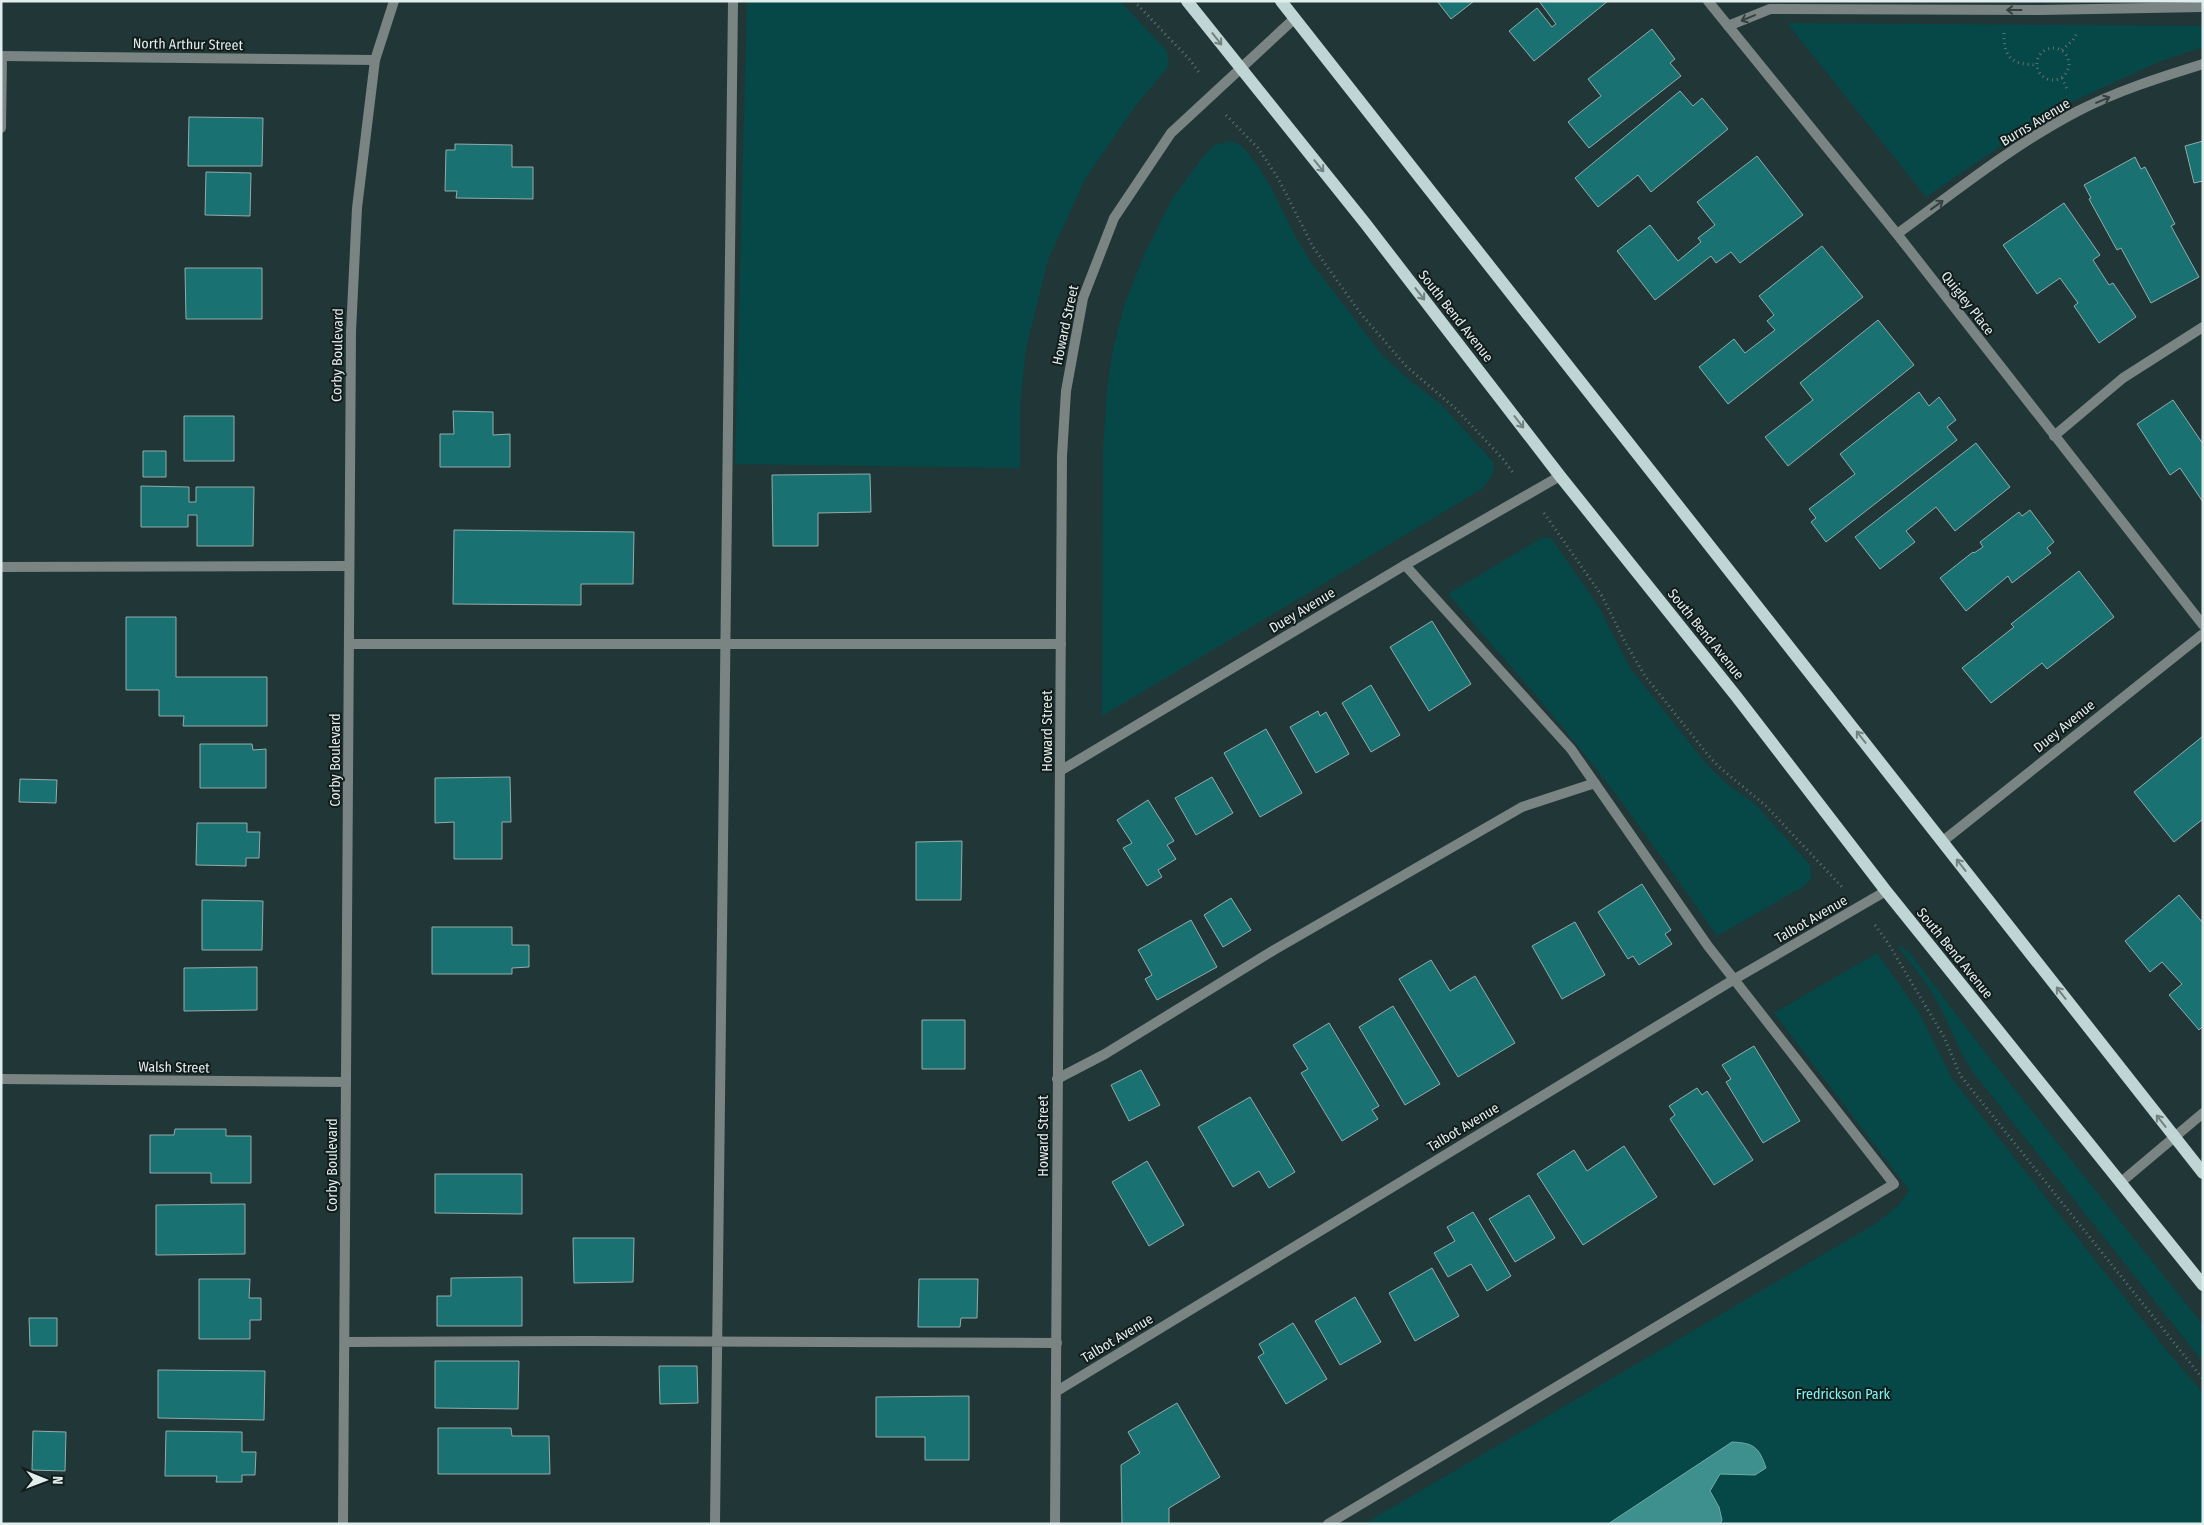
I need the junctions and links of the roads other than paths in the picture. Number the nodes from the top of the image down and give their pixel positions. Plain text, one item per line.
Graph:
1 (394, 1) edge
2 (733, 1) edge
3 (1187, 1) edge
4 (1281, 1) edge
5 (1708, 1) edge
6 (2040, 6) edge
7 (2203, 7) edge
8 (1294, 18) junction
9 (1728, 26) junction
10 (1, 56) edge
11 (375, 60) junction
12 (2203, 64) edge
13 (1241, 69) junction
14 (1, 128) edge
15 (1897, 234) junction
16 (2203, 327) edge
17 (2054, 436) junction
18 (1560, 476) junction
19 (1405, 565) junction
20 (349, 566) junction
21 (1, 567) edge
22 (2203, 625) edge
23 (2203, 634) edge
24 (725, 642) junction
25 (349, 644) junction
26 (1060, 644) junction
27 (1060, 771) junction
28 (1595, 783) junction
29 (1943, 842) junction
30 (1886, 891) junction
31 (1733, 980) junction
32 (1, 1079) edge
33 (1057, 1079) junction
34 (346, 1082) junction
35 (2203, 1113) edge
36 (2174, 1137) junction
37 (2203, 1172) edge
38 (2120, 1183) junction
39 (2203, 1285) edge
40 (345, 1342) junction
41 (717, 1342) junction
42 (1057, 1343) junction
43 (1057, 1391) junction
44 (343, 1524) edge
45 (715, 1524) edge
46 (1055, 1524) edge
47 (1328, 1524) edge

1 - 11 street, Corby Boulevard
2 - 24 street
3 -> 13 main road, South Bend Avenue
4 - 8 main road
5 - 9 street, Quigley Place
6 - 7 street
6 -> 9 street
8 - 13 street, Howard Street
29 -> 8 main road
9 - 15 street, Quigley Place
10 - 11 street, North Arthur Street
10 - 14 street
11 - 20 street, Corby Boulevard
15 -> 12 street, Burns Avenue
13 -> 18 main road, South Bend Avenue
13 - 26 street, Howard Street
15 - 17 street, Quigley Place
16 - 17 street
17 - 22 street, Quigley Place
18 - 19 street, Duey Avenue
18 - 30 main road, South Bend Avenue
19 - 27 street, Duey Avenue
19 - 28 street
20 - 21 street
20 - 25 street, Corby Boulevard
23 - 29 street, Duey Avenue
24 - 25 street
24 - 26 street
24 - 41 street
25 - 34 street, Corby Boulevard
26 - 27 street, Howard Street
27 - 33 street, Howard Street
28 - 31 street
28 - 33 street
36 -> 29 main road
30 - 31 street, Talbot Avenue
30 - 38 main road, South Bend Avenue
31 - 43 street, Talbot Avenue
31 - 47 street
32 - 34 street, Walsh Street
33 - 42 street, Howard Street
34 - 40 street, Corby Boulevard
35 - 36 street
36 - 37 main road
36 - 38 street
38 - 39 main road, South Bend Avenue
40 - 41 street
40 - 44 street, Corby Boulevard
41 - 42 street
41 - 45 street
42 - 43 street, Howard Street
43 - 46 street, Howard Street

